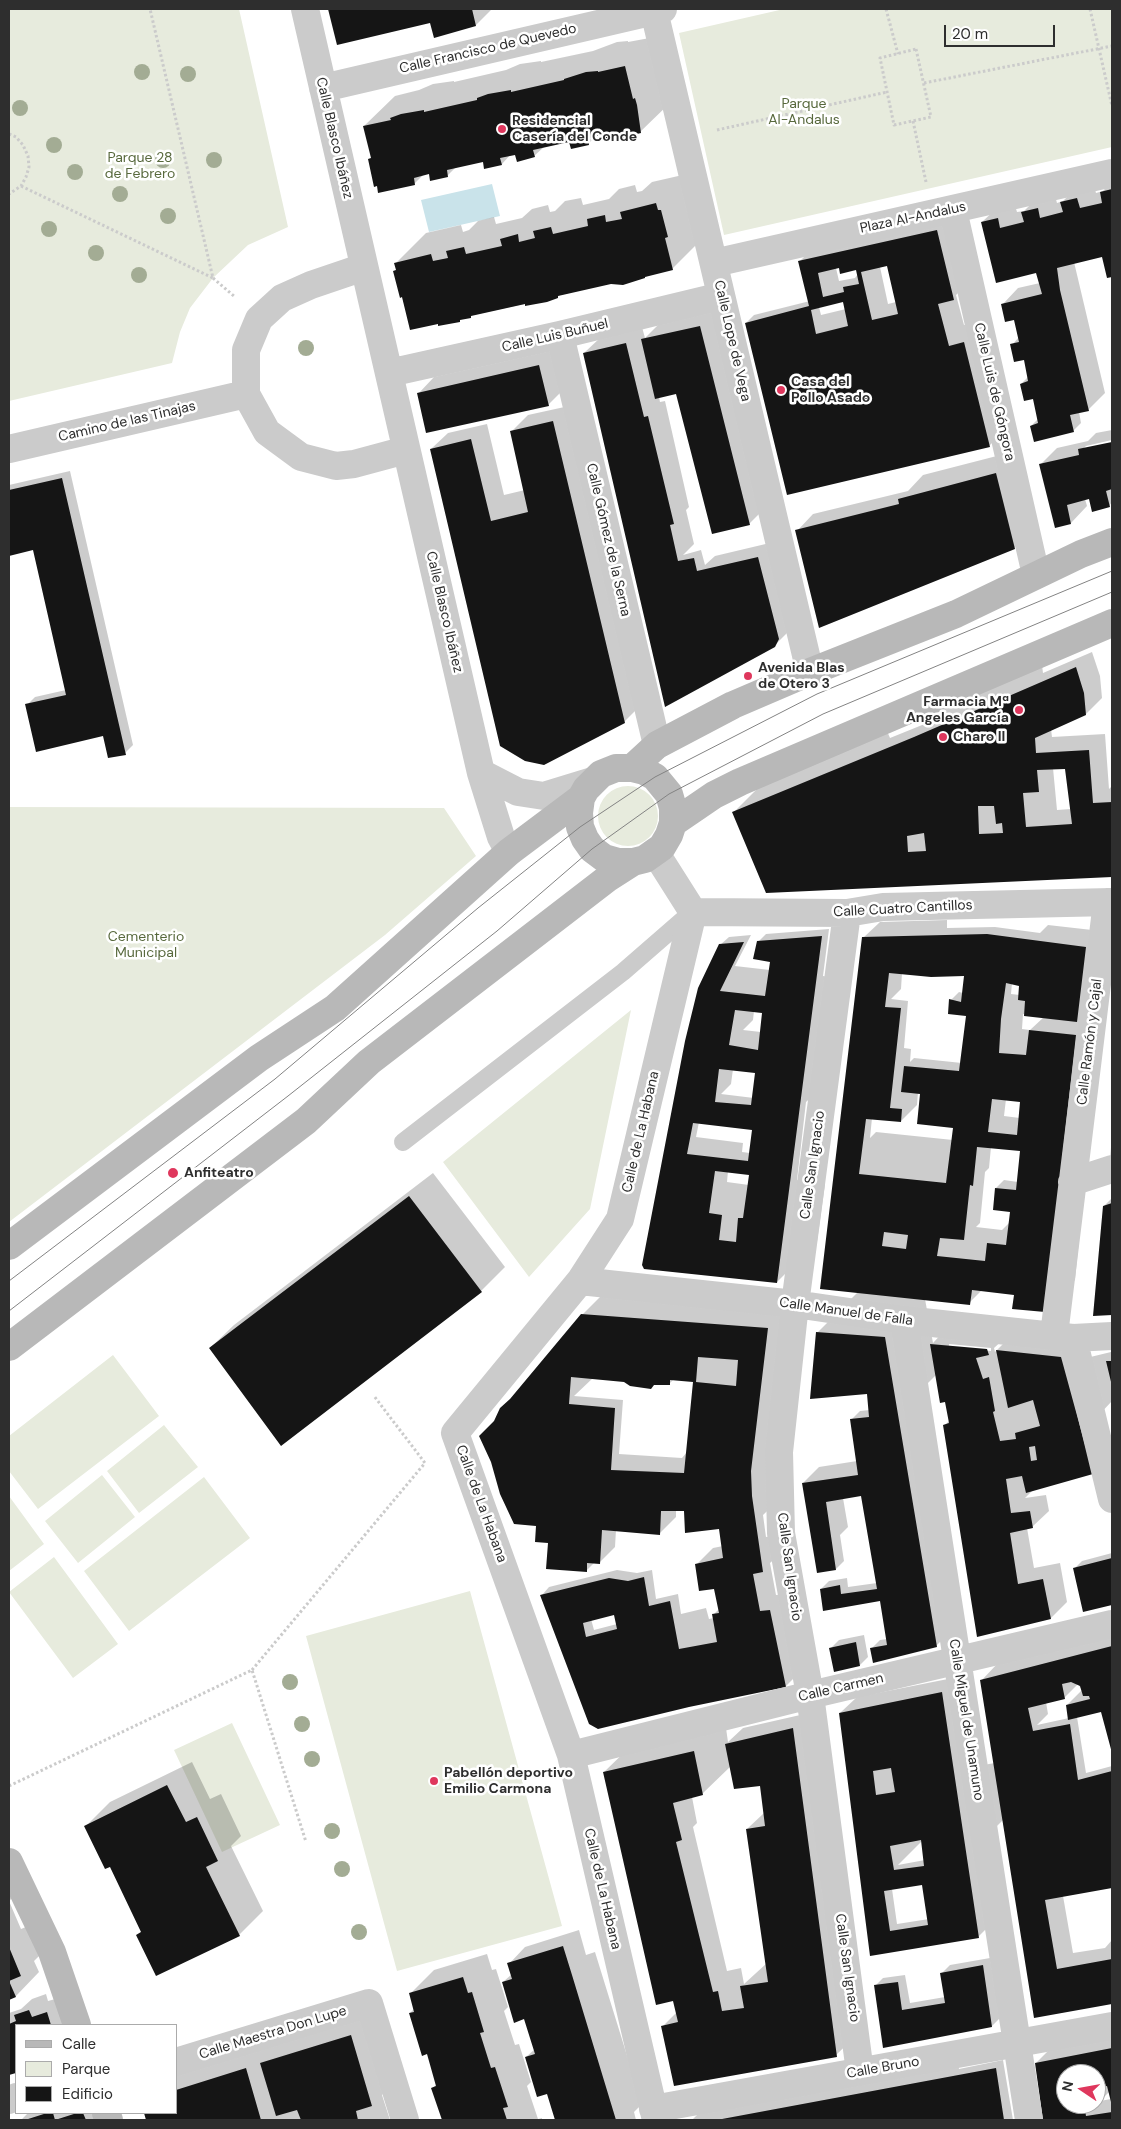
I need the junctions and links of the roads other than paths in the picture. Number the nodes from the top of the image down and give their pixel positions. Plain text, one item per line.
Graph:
1 (305, 9) edge
2 (658, 10) edge
3 (563, 20) edge
4 (323, 88) junction
5 (1112, 173) edge
6 (943, 212) junction
7 (714, 263) junction
8 (364, 267) junction
9 (721, 296) junction
10 (560, 335) junction
11 (389, 373) junction
12 (246, 394) junction
13 (9, 450) edge
14 (406, 450) junction
15 (1112, 542) edge
16 (1036, 575) junction
17 (1112, 623) edge
18 (810, 672) junction
19 (657, 745) junction
20 (632, 768) junction
21 (481, 773) junction
22 (587, 789) junction
23 (672, 823) junction
24 (509, 852) junction
25 (644, 857) junction
26 (1110, 902) edge
27 (693, 912) junction
28 (847, 913) junction
29 (403, 1142) dead end
30 (1112, 1169) edge
31 (1072, 1182) junction
32 (9, 1246) edge
33 (580, 1281) junction
34 (795, 1304) junction
35 (904, 1320) junction
36 (1063, 1336) junction
37 (1112, 1336) edge
38 (9, 1347) edge
39 (1112, 1499) edge
40 (1112, 1624) edge
41 (957, 1661) junction
42 (810, 1696) junction
43 (571, 1755) junction
44 (9, 1862) edge
45 (77, 2024) edge
46 (1112, 2026) edge
47 (1017, 2043) junction
48 (178, 2061) edge
49 (860, 2072) junction
50 (654, 2115) edge
51 (405, 2120) edge
52 (1029, 2120) edge

1 - 4 street, Calle Blasco Ibáñez
2 - 3 street, Calle Francisco de Quevedo
2 - 7 street, Calle Lope de Vega
3 - 4 street, Calle Francisco de Quevedo
4 - 8 street, Calle Blasco Ibáñez
5 - 6 street, Plaza Al-Andalus
6 - 7 street, Plaza Al-Andalus
6 - 16 street, Calle Luis de Góngora
7 - 9 street, Calle Lope de Vega
8 - 11 street, Calle Blasco Ibáñez
8 - 12 street
9 - 10 street, Calle Luis Buñuel
9 - 18 street, Calle Lope de Vega
10 - 11 street, Calle Luis Buñuel
10 - 19 street, Calle Gómez de la Serna
11 - 14 street, Calle Blasco Ibáñez
12 - 13 street, Camino de las Tinajas
12 - 14 street
14 - 21 street, Calle Blasco Ibáñez
15 - 16 street
16 - 18 street
17 - 23 street
18 - 19 street
19 - 20 street
20 - 22 street
20 - 23 street
21 - 22 street
21 - 24 street
22 - 24 street
22 - 25 street
23 - 25 street
24 - 32 street
25 - 27 street
25 - 38 street
26 - 28 street, Calle Cuatro Cantillos
26 - 31 street, Calle Ramón y Cajal
27 - 28 street, Calle Cuatro Cantillos
27 - 29 lane
27 - 33 street, Calle de La Habana
28 - 34 street, Calle San Ignacio
30 - 31 street
31 - 36 street, Calle Ramón y Cajal
33 - 34 street, Calle Manuel de Falla
33 - 43 street, Calle de La Habana
34 - 35 street, Calle Manuel de Falla
34 - 42 street, Calle San Ignacio
35 - 36 street, Calle Manuel de Falla
35 - 41 street, Calle Miguel de Unamuno
36 - 37 street, Calle Manuel de Falla
36 - 39 street, Calle Ramón y Cajal
40 - 41 street, Calle Carmen
41 - 42 street, Calle Carmen
41 - 47 street, Calle Miguel de Unamuno
42 - 43 street, Calle Carmen
42 - 49 street, Calle San Ignacio
43 - 50 street, Calle de La Habana
44 - 45 street
46 - 47 street, Calle Bruno
47 - 49 street, Calle Bruno
47 - 52 street, Calle Miguel de Unamuno
48 - 51 street, Calle Maestra Don Lupe
49 - 50 street, Calle Bruno

